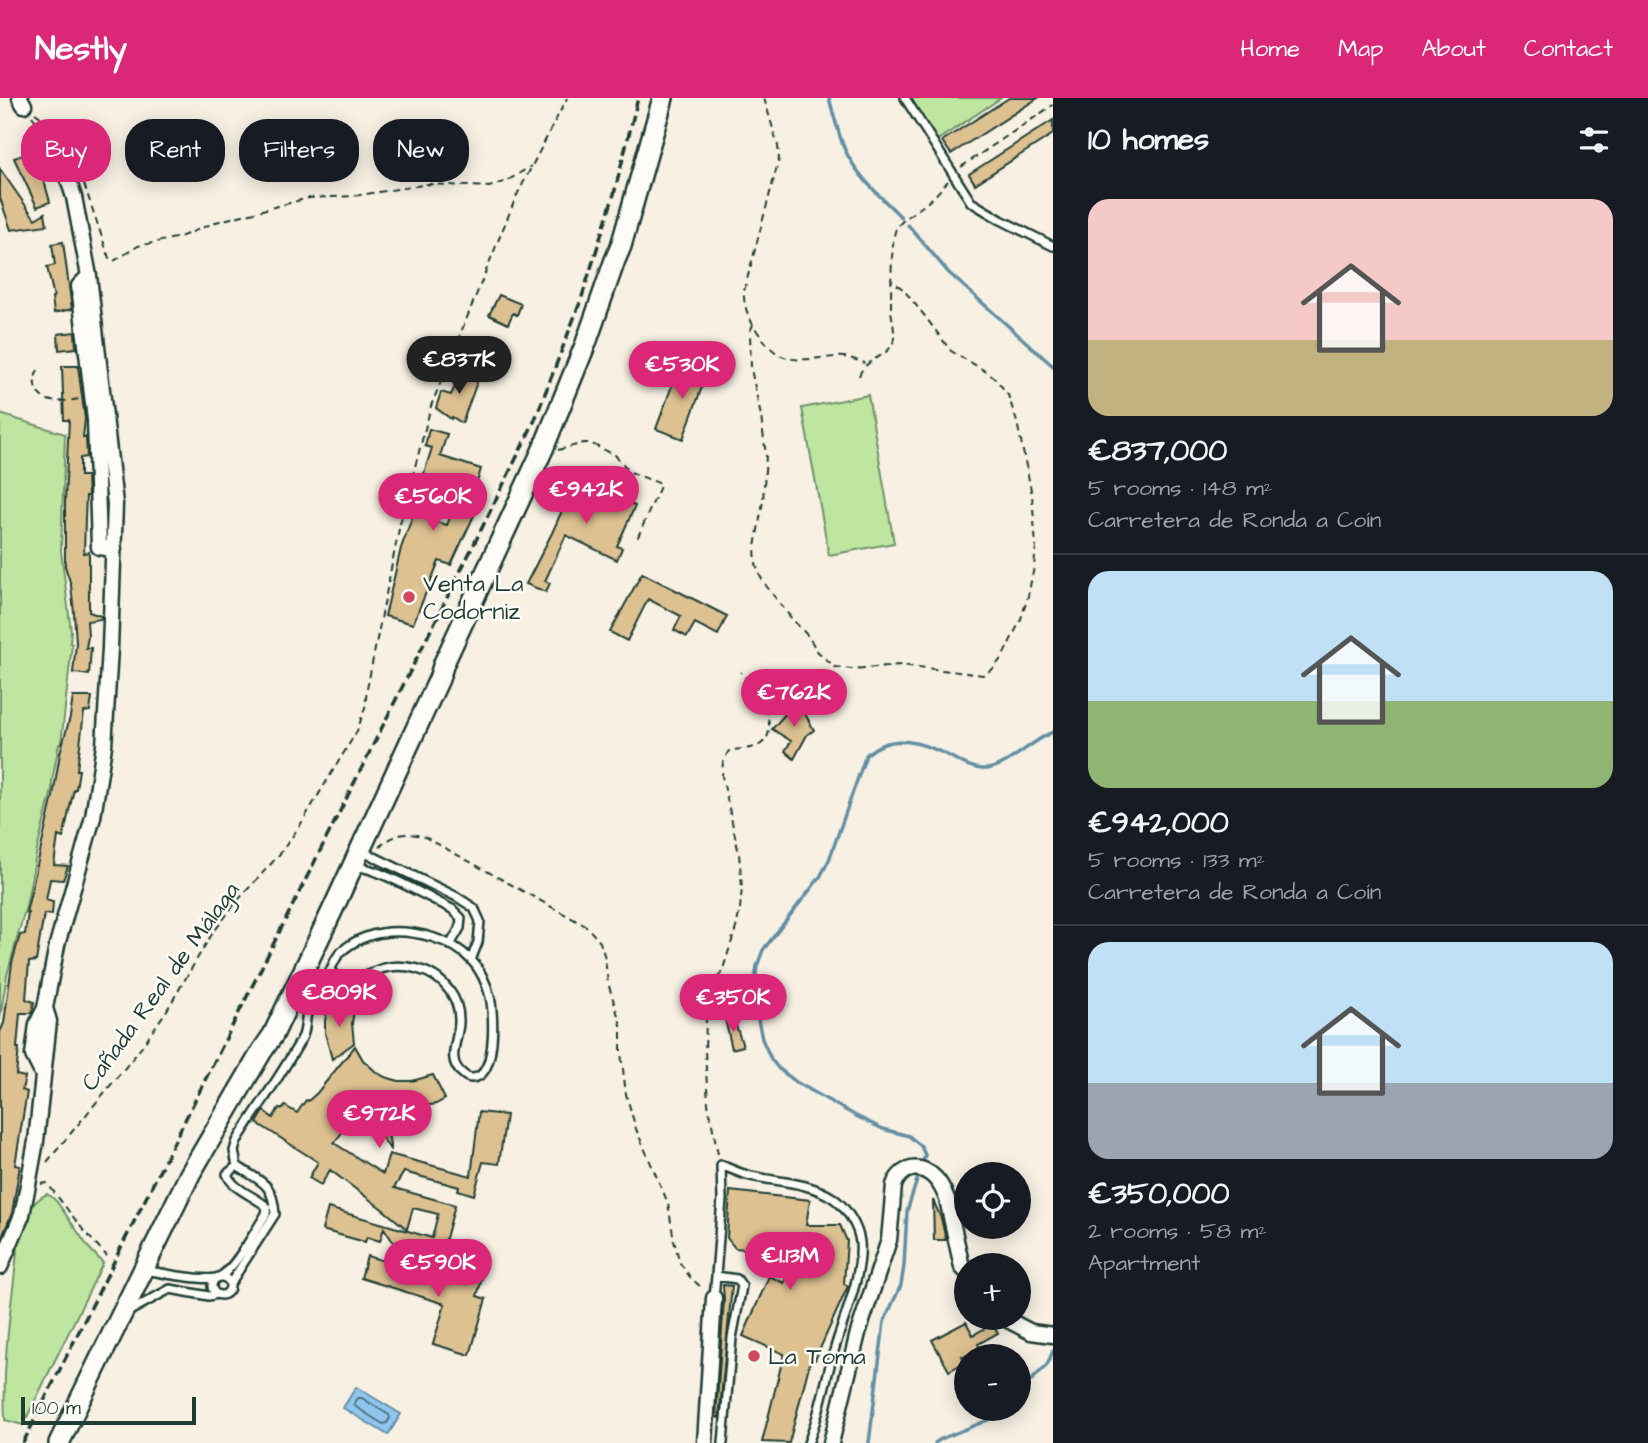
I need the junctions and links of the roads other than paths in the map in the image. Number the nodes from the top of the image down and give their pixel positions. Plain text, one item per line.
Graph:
1 (655, 98) edge
2 (663, 98) edge
3 (905, 98) edge
4 (69, 182) edge
5 (1053, 246) edge
6 (615, 260) junction
7 (89, 276) junction
8 (114, 549) junction
9 (444, 663) junction
10 (366, 811) junction
11 (362, 858) junction
12 (326, 900) junction
13 (450, 945) junction
14 (471, 960) junction
15 (330, 972) junction
16 (262, 1051) junction
17 (237, 1166) junction
18 (959, 1253) edge
19 (0, 1267) edge
20 (143, 1270) junction
21 (716, 1276) junction
22 (218, 1278) junction
23 (230, 1284) junction
24 (217, 1294) junction
25 (711, 1296) joint
26 (122, 1316) junction
27 (1027, 1330) edge
28 (1053, 1335) edge
29 (59, 1443) edge
30 (705, 1443) edge
31 (723, 1443) edge
32 (807, 1443) edge
33 (831, 1443) edge

1 - 6 main road
2 - 6 main road
3 - 5 lane
4 - 7 street
6 - 9 main road
7 - 8 street
7 - 8 street
8 - 19 street
9 - 10 main road
9 - 11 main road
10 - 11 main road
10 - 12 main road
11 - 12 main road
11 - 13 lane
11 - 14 lane
11 - 16 main road
12 - 16 main road
13 - 14 lane
13 - 15 lane
14 - 15 lane
15 - 17 lane
16 - 20 main road
17 - 22 lane
17 - 23 lane
18 - 33 street
20 - 22 lane
20 - 26 main road
21 - 25 lane
21 - 31 lane
21 - 32 lane
22 - 23 lane
22 - 24 lane
23 - 24 lane
24 - 26 lane
25 - 30 street
26 - 29 main road
27 - 28 street

